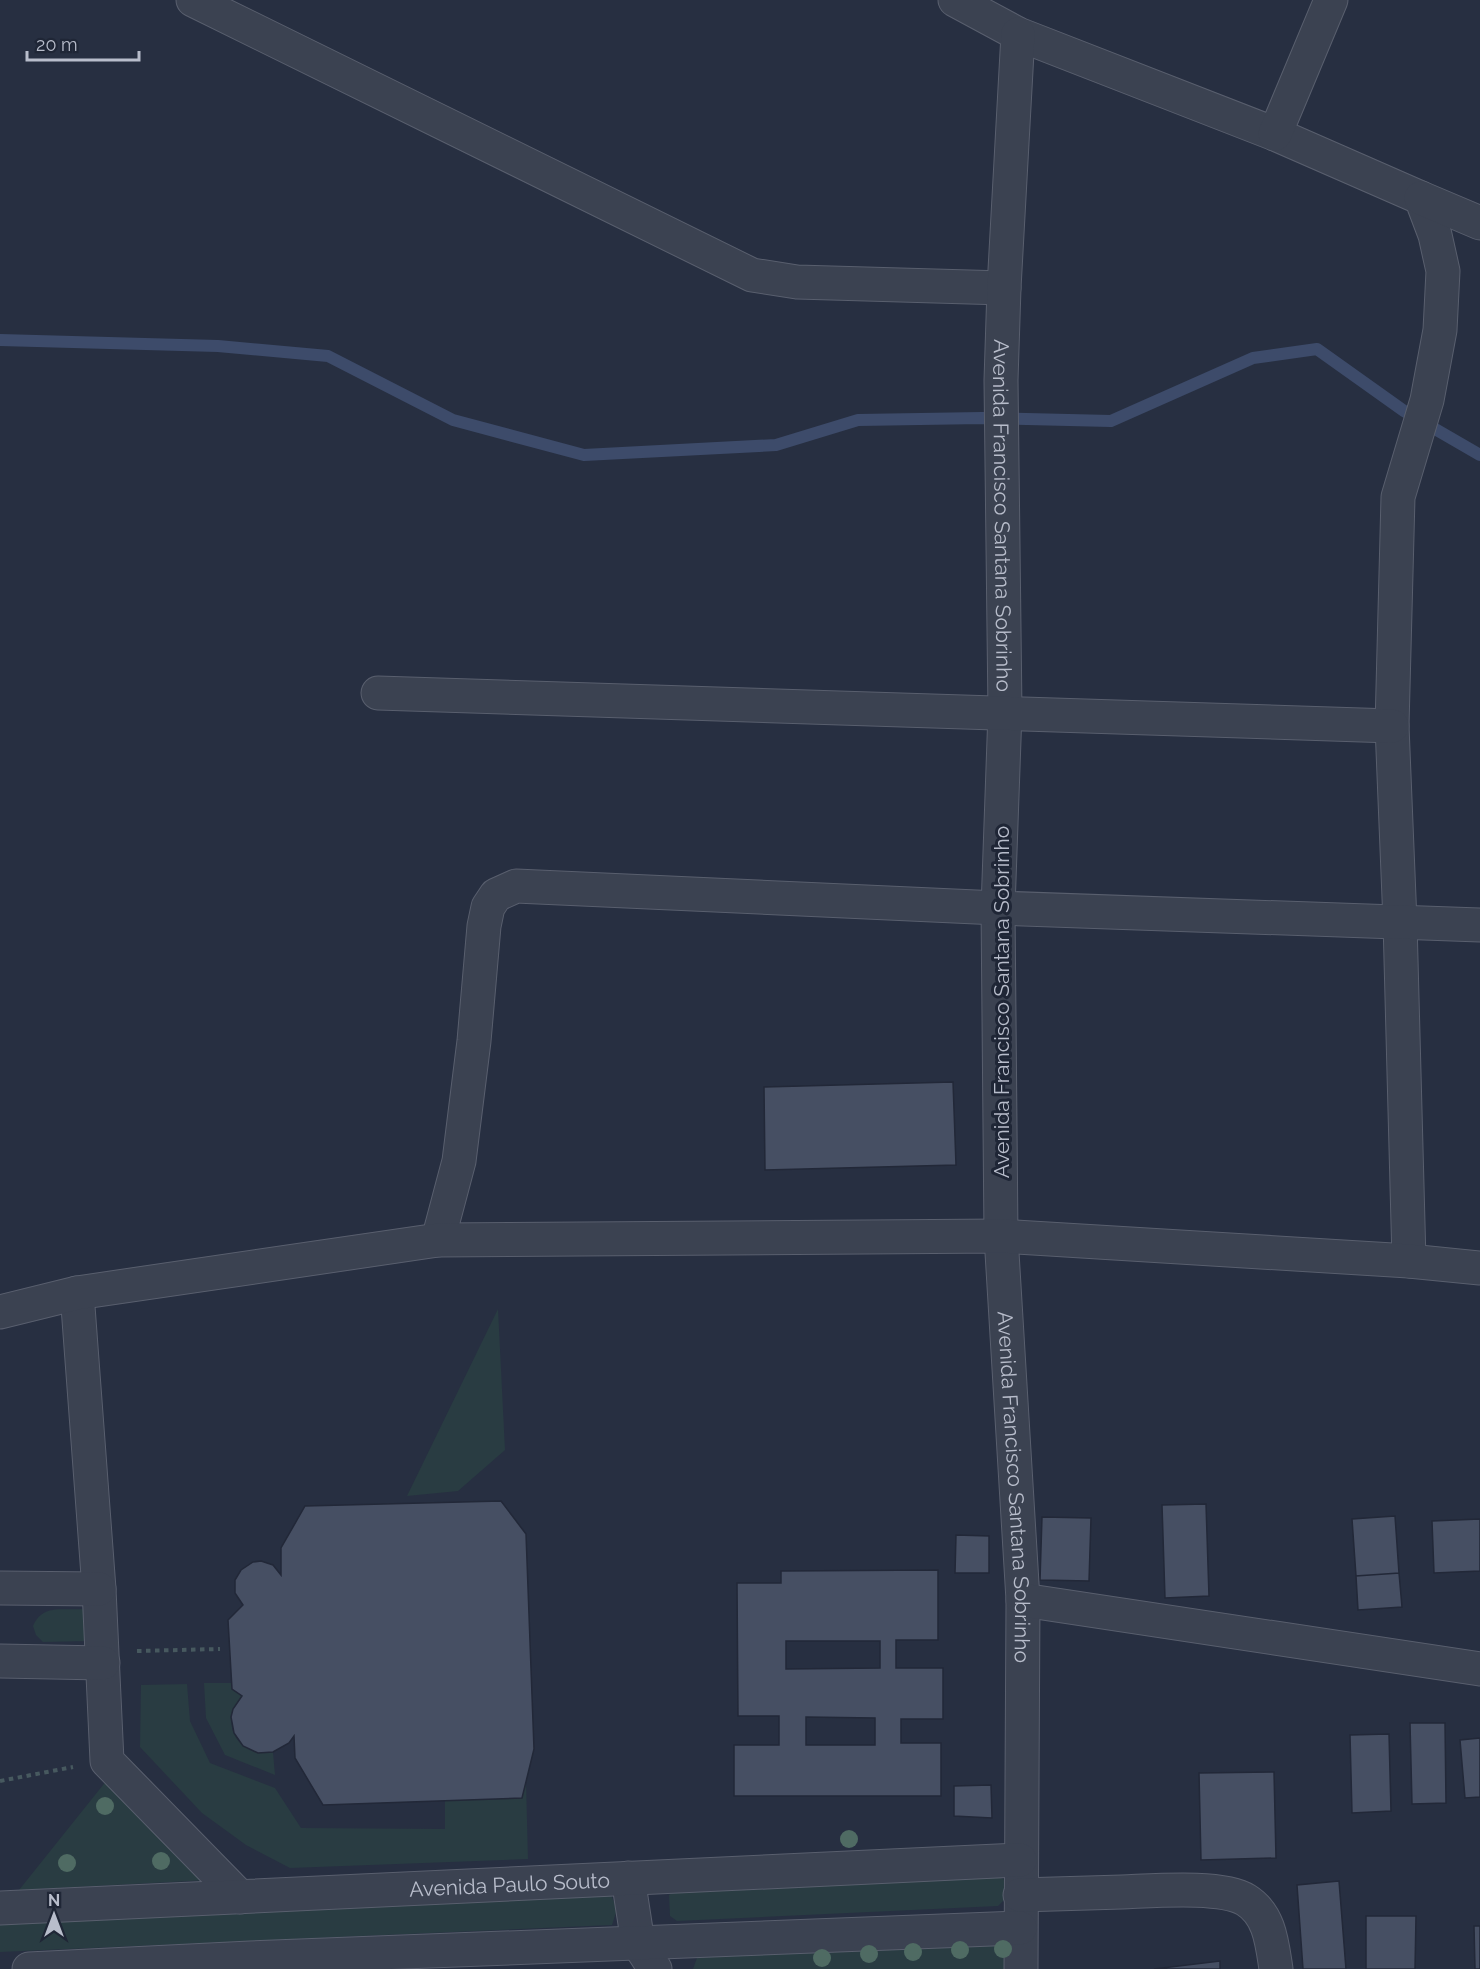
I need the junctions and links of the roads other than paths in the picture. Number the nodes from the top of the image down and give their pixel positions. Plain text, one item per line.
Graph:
1 (193, 0) edge
2 (955, 0) edge
3 (1331, 0) edge
4 (1018, 34) junction
5 (1275, 134) junction
6 (1421, 198) junction
7 (1480, 223) edge
8 (1004, 288) junction
9 (378, 693) dead end
10 (1005, 712) junction
11 (1392, 726) junction
12 (998, 908) junction
13 (1400, 922) junction
14 (1480, 925) edge
15 (1001, 1236) junction
16 (438, 1240) junction
17 (1409, 1262) junction
18 (1480, 1268) edge
19 (77, 1293) junction
20 (0, 1312) edge
21 (0, 1588) edge
22 (99, 1589) junction
23 (1023, 1600) junction
24 (103, 1657) junction
25 (0, 1661) edge
26 (1480, 1669) edge
27 (1020, 1860) junction
28 (628, 1878) junction
29 (1020, 1895) junction
30 (240, 1897) junction
31 (0, 1908) edge
32 (1020, 1928) junction
33 (647, 1956) edge
34 (254, 1963) edge
35 (29, 1969) edge
36 (1021, 1969) edge
37 (1276, 1969) edge

1 - 8 street
2 - 4 street
3 - 5 street
4 - 5 street
4 - 8 street, Avenida Francisco Santana Sobrinho
5 - 6 street
6 - 7 street
6 - 11 street
8 - 10 street, Avenida Francisco Santana Sobrinho
9 - 10 street
10 - 11 street
10 - 12 street, Avenida Francisco Santana Sobrinho
11 - 13 street
12 - 13 street
12 - 15 street, Avenida Francisco Santana Sobrinho
12 - 16 street
13 - 14 street
13 - 17 street
15 - 16 street
15 - 17 street
15 - 23 street, Avenida Francisco Santana Sobrinho
16 - 19 street
17 - 18 street
19 - 20 street
19 - 22 street
21 - 22 street
22 - 24 street
23 - 26 street
23 - 27 street, Avenida Francisco Santana Sobrinho
24 - 25 street
24 - 30 street
27 - 28 street, Avenida Paulo Souto
27 - 29 street, Avenida Francisco Santana Sobrinho
28 - 30 street, Avenida Paulo Souto
28 - 33 street
29 - 32 street, Avenida Francisco Santana Sobrinho
29 - 37 street
30 - 31 street, Avenida Paulo Souto
32 - 33 street
32 - 36 street, Avenida Francisco Santana Sobrinho
33 - 34 street
34 - 35 street

